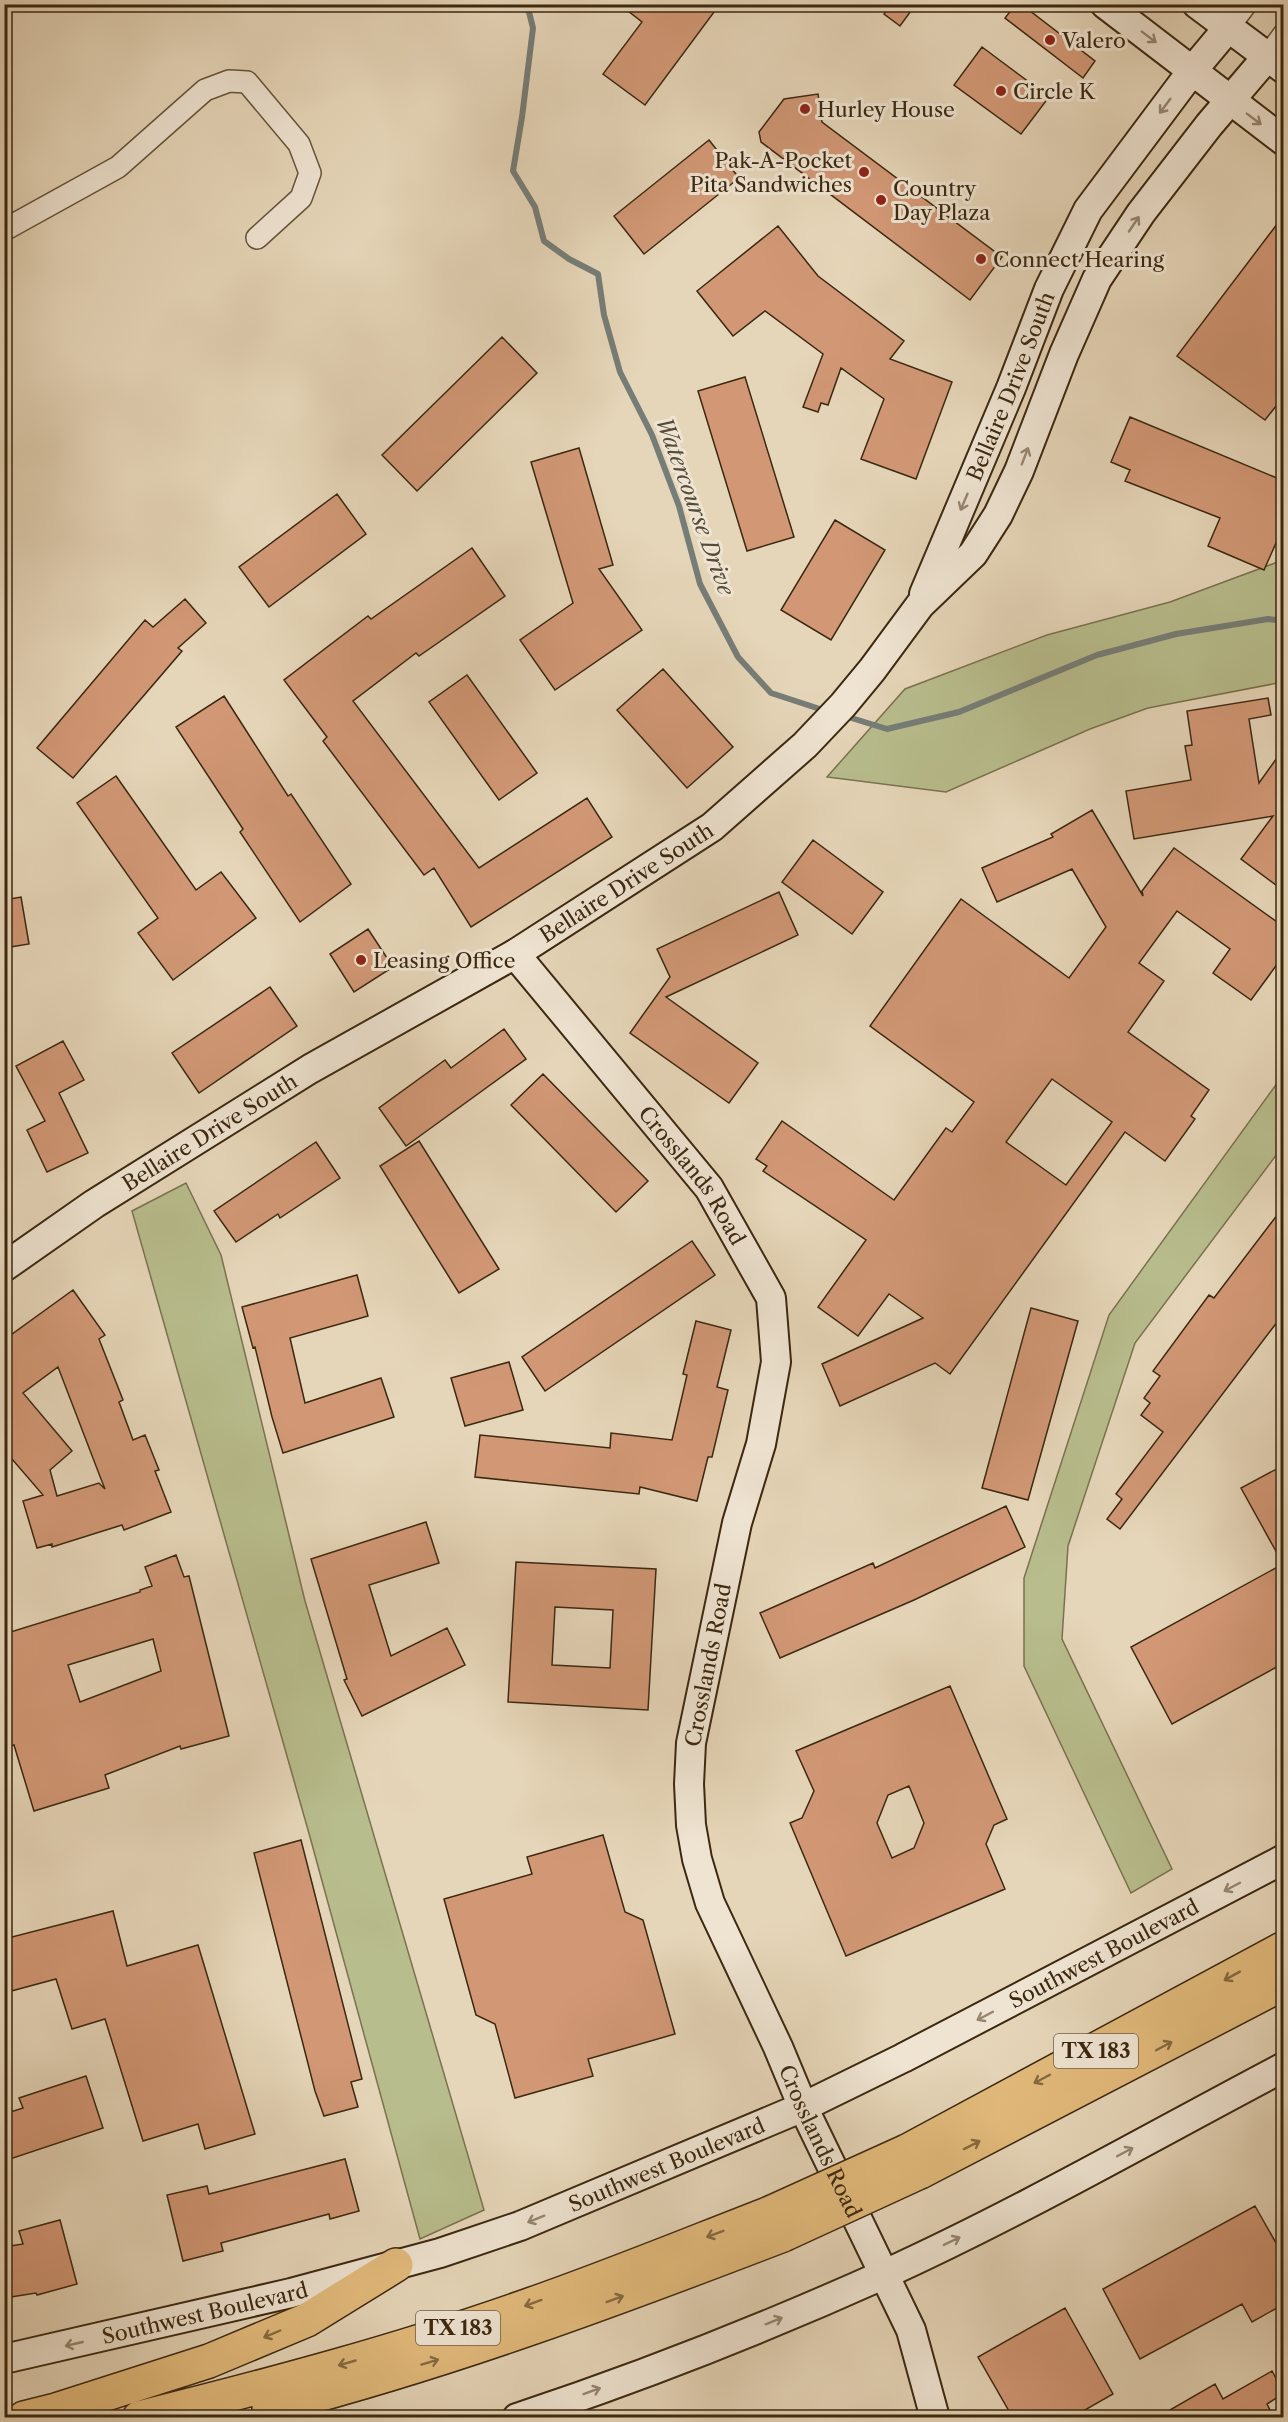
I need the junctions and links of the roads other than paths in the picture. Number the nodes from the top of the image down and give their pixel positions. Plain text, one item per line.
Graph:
1 (1105, 4) edge
2 (1197, 4) edge
3 (1246, 4) edge
4 (1228, 28) junction
5 (1284, 34) edge
6 (1275, 63) edge
7 (1192, 71) junction
8 (1230, 100) junction
9 (1284, 141) edge
10 (4, 230) edge
11 (257, 238) dead end
12 (920, 605) junction
13 (515, 954) junction
14 (4, 1267) edge
15 (1284, 1859) edge
16 (1284, 1948) edge
17 (1284, 1983) edge
18 (1284, 2067) edge
19 (803, 2107) junction
20 (913, 2161) junction
21 (776, 2224) junction
22 (396, 2265) junction
23 (885, 2274) junction
24 (4, 2359) edge
25 (24, 2418) edge
26 (138, 2418) edge
27 (232, 2418) edge
28 (517, 2418) edge
29 (935, 2418) edge

1 -> 7 street
2 - 4 street
3 - 4 street, Bellaire Drive South
4 - 6 street
4 - 7 street, Bellaire Drive South
5 - 6 street, Bellaire Drive South
6 - 8 street, Bellaire Drive South
7 - 8 street
7 -> 12 street, Bellaire Drive South
8 -> 9 street
12 -> 8 street, Bellaire Drive South
10 - 11 street
12 - 13 street, Bellaire Drive South
13 - 14 street, Bellaire Drive South
13 - 19 street, Crosslands Road
15 -> 19 street, Southwest Boulevard
16 -> 20 highway, TX 183
20 -> 17 highway, TX 183
23 -> 18 street
19 -> 22 street, Southwest Boulevard
19 - 23 street, Crosslands Road
20 - 21 highway, TX 183, bridge
21 -> 26 highway, TX 183
27 -> 21 highway, TX 183
22 -> 24 street, Southwest Boulevard
22 -> 25 highway
28 -> 23 street
23 - 29 street, Crosslands Road

